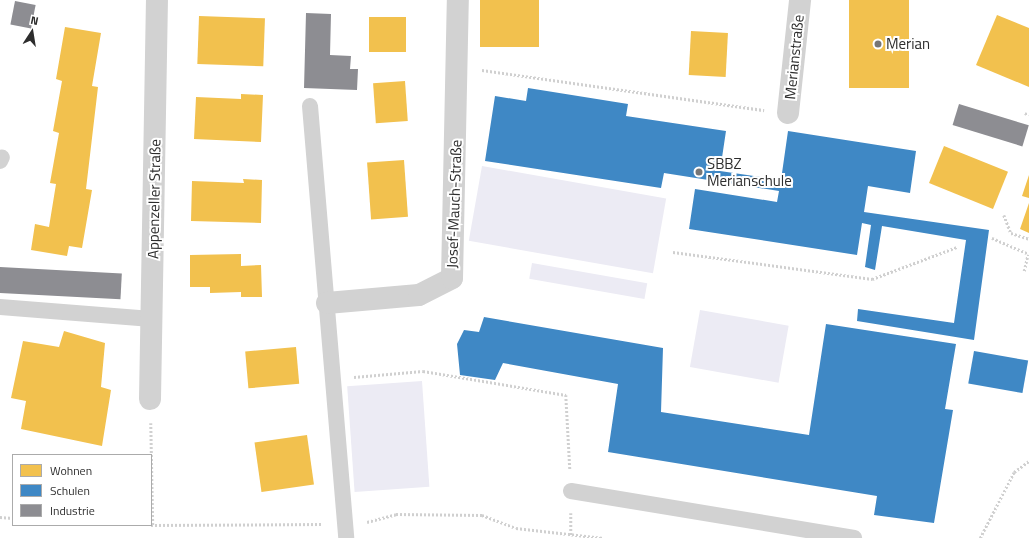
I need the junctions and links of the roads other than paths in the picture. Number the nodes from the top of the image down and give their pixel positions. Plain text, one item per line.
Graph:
1 (157, 0) edge
2 (458, 0) edge
3 (800, 0) edge
4 (310, 106) dead end
5 (788, 113) road end
6 (327, 303) junction
7 (0, 307) edge
8 (152, 319) junction
9 (150, 399) road end
10 (571, 491) road end
11 (346, 531) edge
12 (854, 538) edge

1 - 8 street, Appenzeller Straße
2 - 6 street, Josef-Mauch-Straße
3 - 5 street, Merianstraße
4 - 6 lane
6 - 11 lane
7 - 8 lane
8 - 9 street, Appenzeller Straße
10 - 12 lane

